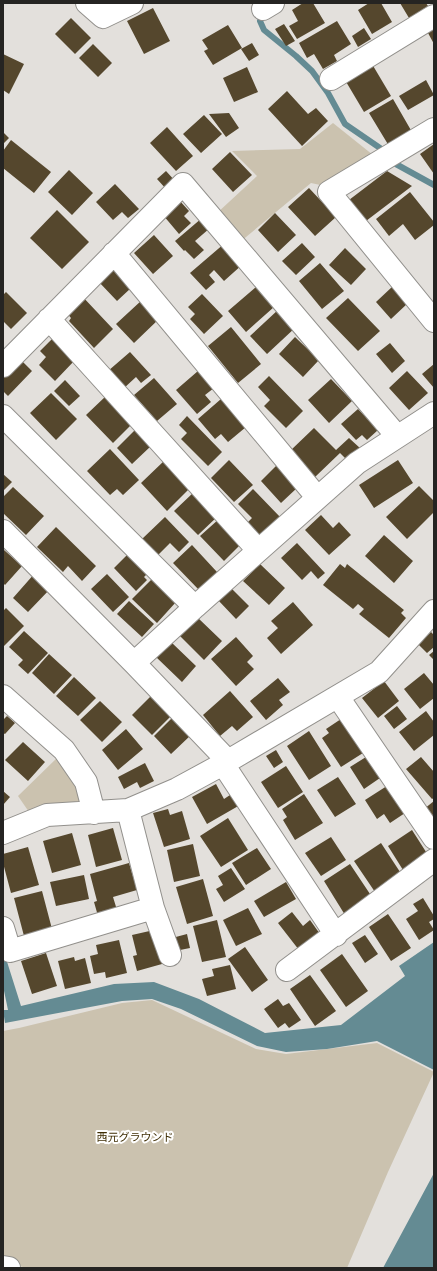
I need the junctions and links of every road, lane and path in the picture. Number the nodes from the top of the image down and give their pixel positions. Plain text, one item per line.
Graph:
1 (87, 3) edge
2 (132, 3) edge
3 (434, 16) edge
4 (331, 79) dead end
5 (433, 131) edge
6 (114, 253) junction
7 (48, 319) junction
8 (434, 321) edge
9 (3, 366) edge
10 (434, 413) edge
11 (3, 416) edge
12 (397, 436) junction
13 (317, 497) junction
14 (3, 531) edge
15 (258, 550) junction
16 (194, 607) junction
17 (434, 612) edge
18 (134, 663) junction
19 (3, 696) edge
20 (338, 697) junction
21 (225, 762) junction
22 (128, 810) junction
23 (94, 813) junction
24 (3, 833) edge
25 (434, 838) edge
26 (434, 860) edge
27 (154, 908) junction
28 (3, 928) edge
29 (336, 935) junction
30 (170, 956) dead end
31 (287, 970) dead end
32 (3, 1266) edge
33 (9, 1268) edge

1 - 2 street
3 - 4 street
5 - 8 street
6 - 7 street
6 - 12 street
6 - 13 street
7 - 9 street
7 - 15 street
10 - 12 street
11 - 16 street
12 - 13 street
13 - 15 street
14 - 18 street
15 - 16 street
16 - 18 street
17 - 20 street
18 - 21 street
19 - 23 street
20 - 21 street
20 - 25 street
21 - 22 street
21 - 29 street
22 - 23 street
22 - 27 street
23 - 24 street
26 - 29 street
27 - 28 street
27 - 30 street
29 - 31 street
32 - 33 street

